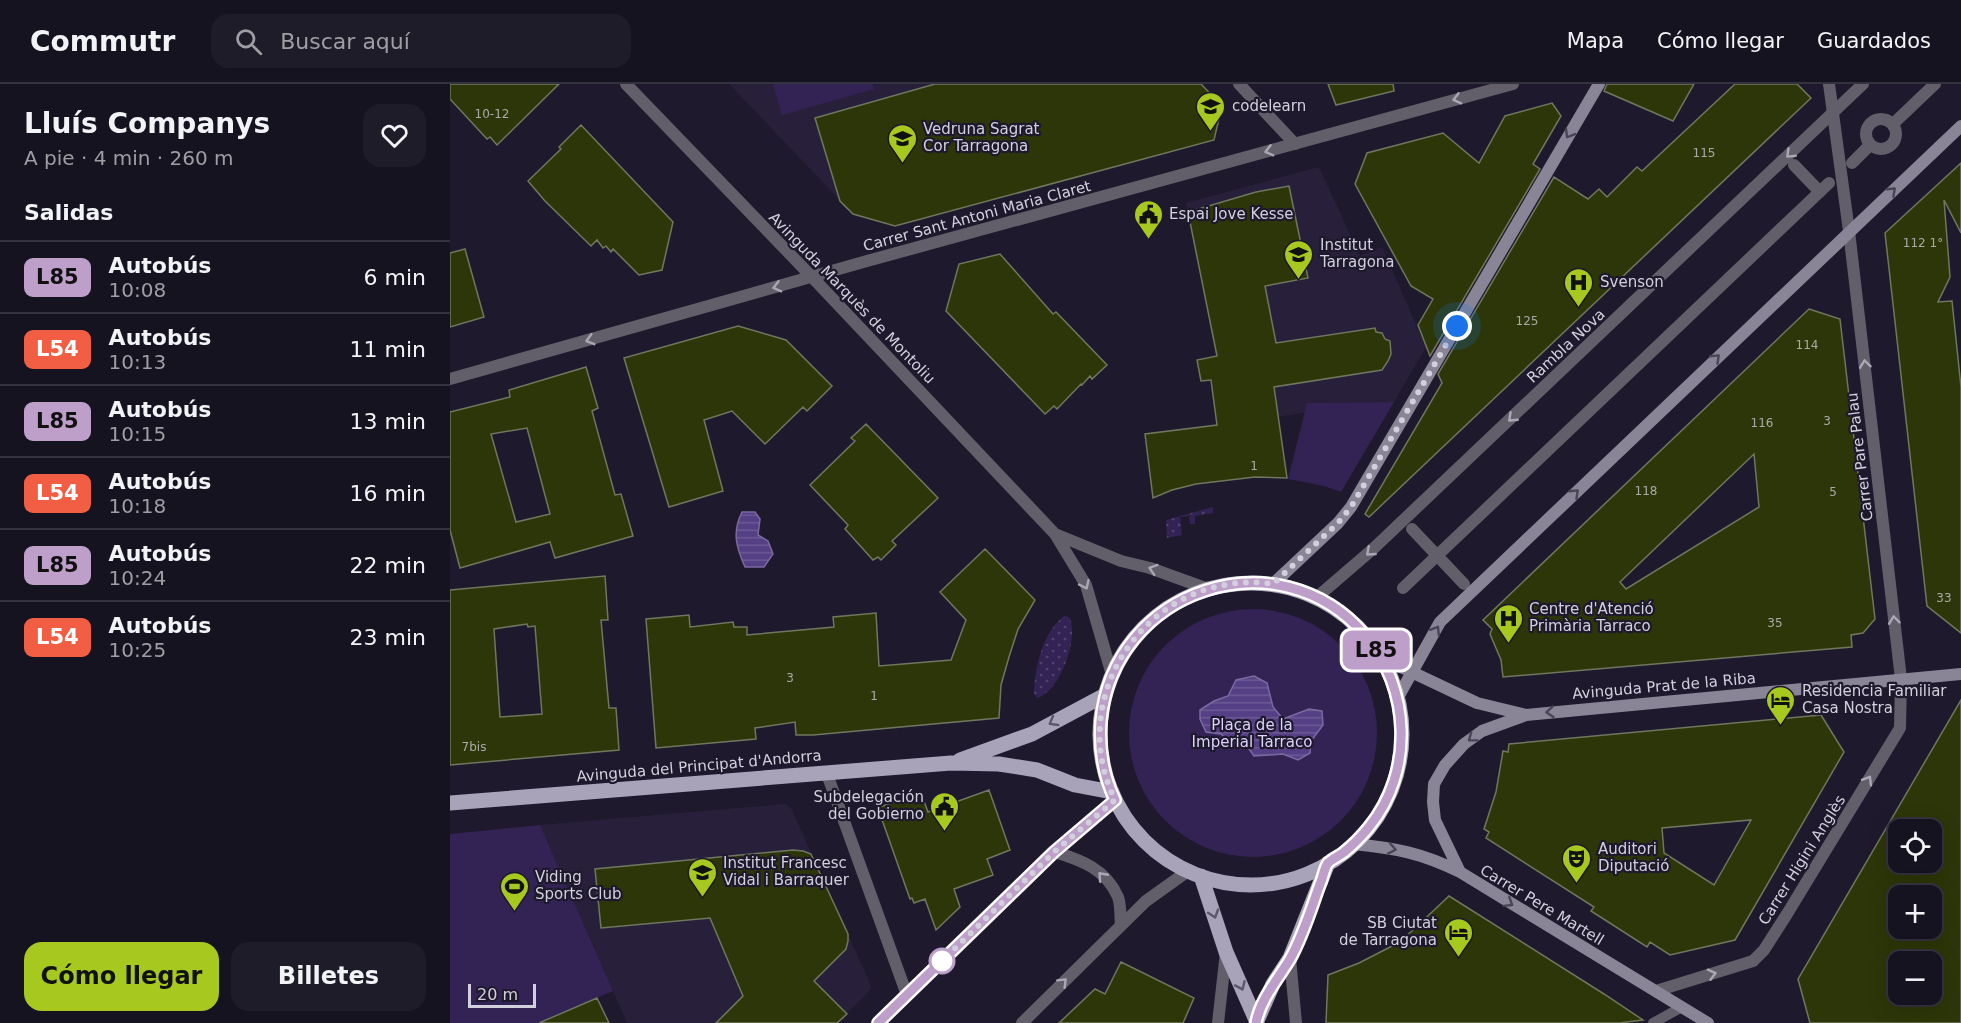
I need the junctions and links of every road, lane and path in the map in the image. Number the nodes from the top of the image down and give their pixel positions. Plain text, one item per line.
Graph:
1 (626, 84) edge
2 (1239, 84) edge
3 (1513, 84) edge
4 (1599, 84) edge
5 (1829, 84) edge
6 (1863, 84) edge
7 (1935, 84) edge
8 (1832, 113) junction
9 (1893, 124) junction
10 (1961, 126) edge
11 (1295, 144) junction
12 (1870, 145) junction
13 (1852, 163) dead end
14 (1794, 165) dead end
15 (1829, 183) dead end
16 (1820, 192) junction
17 (1850, 231) junction
18 (812, 277) junction
19 (450, 380) edge
20 (1412, 529) dead end
21 (1055, 534) junction
22 (1437, 555) junction
23 (1273, 584) junction
24 (1464, 584) dead end
25 (1402, 588) dead end
26 (1208, 589) junction
27 (1316, 597) junction
28 (1380, 657) junction
29 (1412, 672) junction
30 (1961, 674) edge
31 (1112, 675) junction
32 (1901, 679) junction
33 (1105, 695) junction
34 (1397, 699) junction
35 (1526, 715) junction
36 (951, 763) junction
37 (827, 774) junction
38 (1114, 796) junction
39 (450, 803) edge
40 (1353, 844) junction
41 (1054, 852) junction
42 (1328, 863) junction
43 (1460, 872) junction
44 (1194, 874) junction
45 (1121, 925) junction
46 (1226, 952) junction
47 (1290, 958) junction
48 (1656, 991) junction
49 (907, 995) junction
50 (1682, 1007) junction
51 (1256, 1022) edge
52 (1705, 1022) edge
53 (878, 1023) edge
54 (1022, 1023) edge
55 (1218, 1023) edge
56 (1296, 1023) edge
57 (1653, 1023) edge

1 - 18 street, Avinguda Marquès de Montoliu
2 - 11 street
3 -> 11 street, Carrer Sant Antoni Maria Claret
4 -> 23 main road
5 - 8 street
6 - 8 street, Rambla Nova
7 - 9 street
8 - 17 street
8 -> 27 street, Rambla Nova
9 - 12 street
9 - 12 street
17 -> 10 main road
11 -> 18 street, Carrer Sant Antoni Maria Claret
12 - 13 street
14 - 16 street
15 - 16 street
16 - 22 street
29 -> 17 main road
32 -> 17 street, Carrer Pare Palau
18 -> 19 street, Carrer Sant Antoni Maria Claret
18 - 21 street, Avinguda Marquès de Montoliu
20 - 22 street
26 -> 21 street, Avinguda Marquès de Montoliu
21 -> 31 street, Avinguda Marquès de Montoliu
22 - 24 street
22 - 25 street
23 - 26 main road
23 - 27 main road
26 - 31 main road
27 - 28 main road
28 - 29 main road, Avinguda Prat de la Riba
28 - 34 main road
29 - 34 main road
29 - 35 main road, Avinguda Prat de la Riba
30 - 32 main road, Avinguda Prat de la Riba
31 - 33 main road
32 -> 35 main road, Avinguda Prat de la Riba
48 -> 32 street, Carrer Higini Anglès
33 -> 36 main road, Avinguda del Principat d'Andorra
33 - 38 main road
34 - 40 main road
35 -> 43 main road
36 - 37 main road, Avinguda del Principat d'Andorra
36 - 38 main road, Avinguda del Principat d'Andorra
37 - 39 main road, Avinguda del Principat d'Andorra
37 - 49 street
38 - 41 street
38 - 44 main road
40 - 42 main road
40 -> 43 main road, Carrer Pere Martell
45 -> 41 street
41 - 49 street
42 - 44 main road
42 - 47 main road
43 -> 48 main road, Carrer Pere Martell
44 - 45 street
44 -> 46 main road
54 -> 45 street
46 -> 51 main road
46 - 55 street
47 - 51 main road
47 - 56 street
48 - 50 main road, Carrer Pere Martell
49 - 53 street
50 - 52 main road, Carrer Pere Martell
50 - 57 lane

